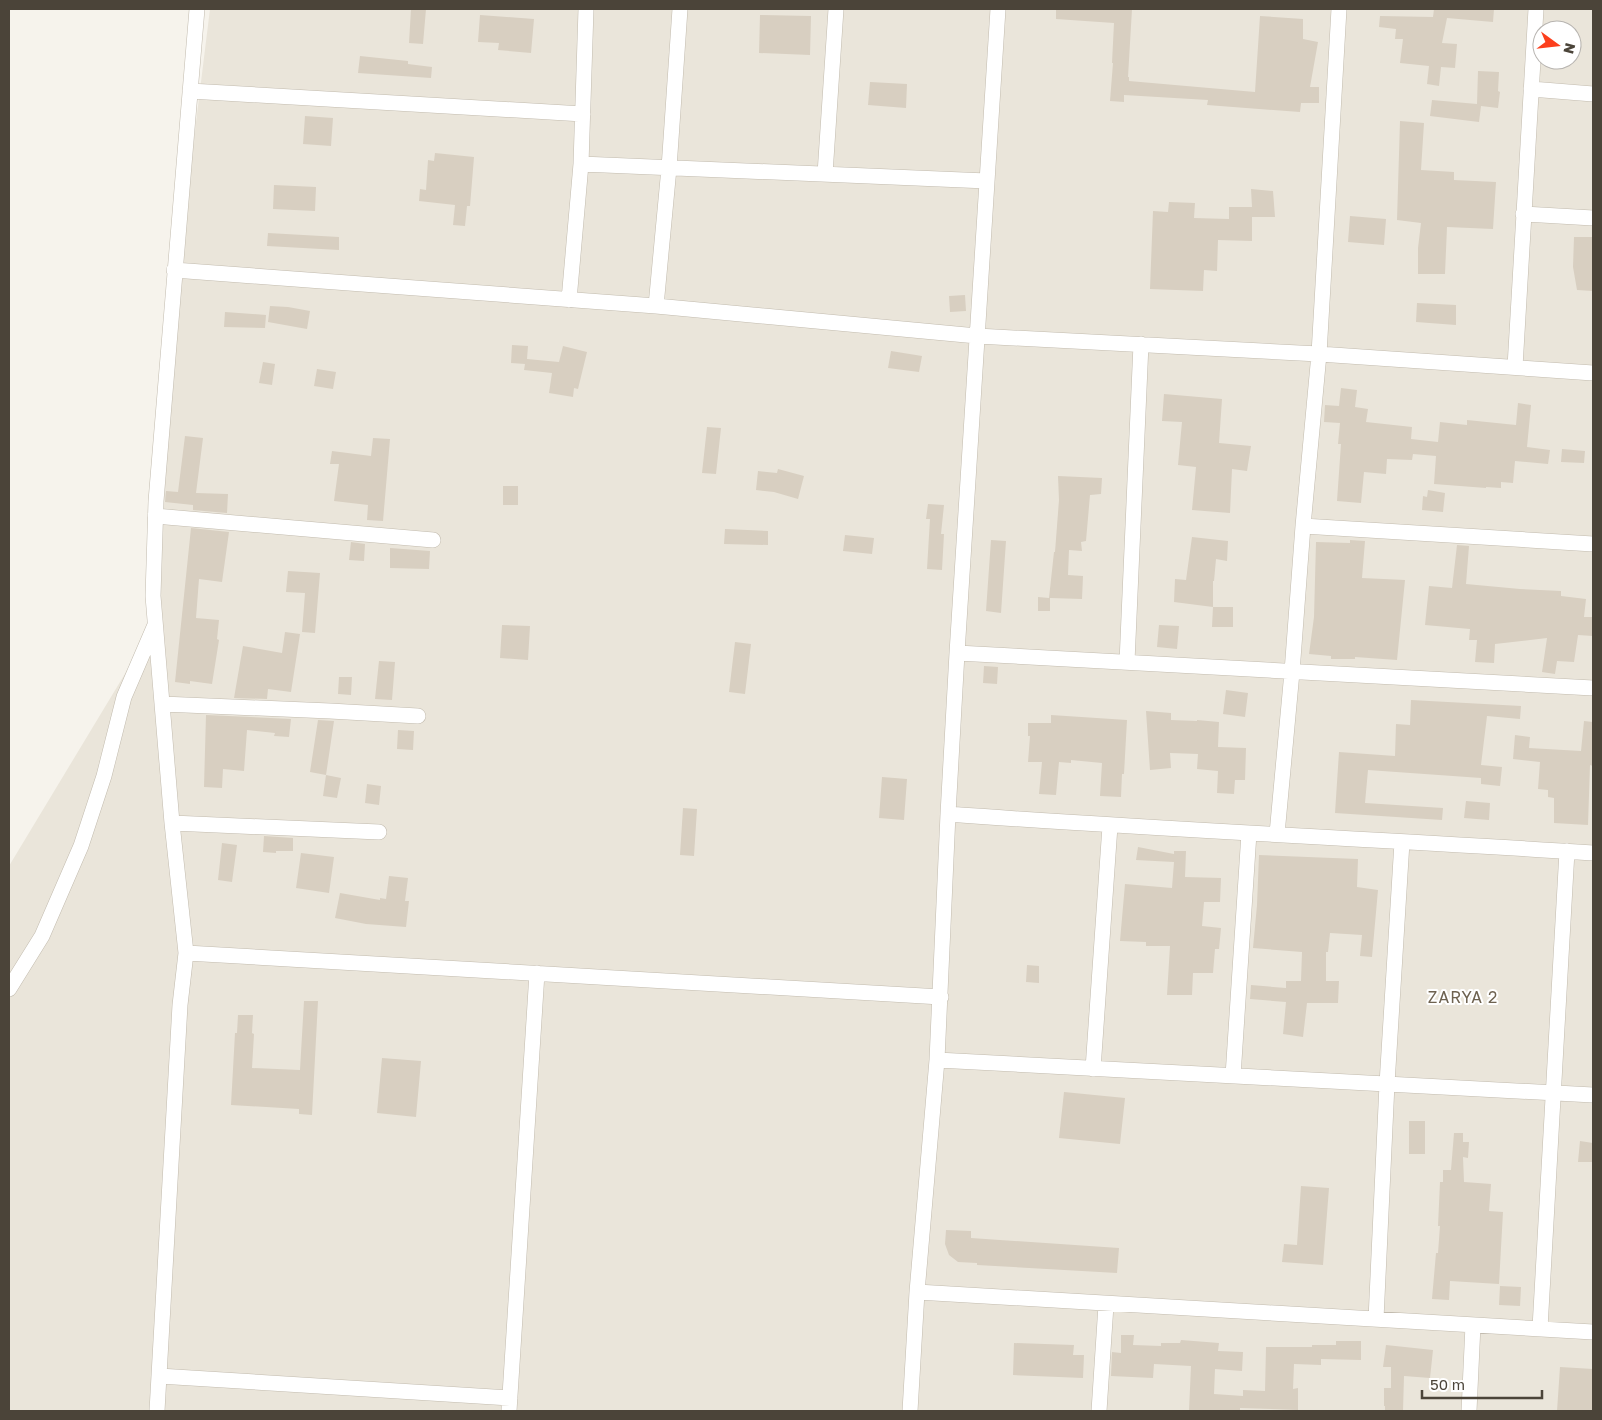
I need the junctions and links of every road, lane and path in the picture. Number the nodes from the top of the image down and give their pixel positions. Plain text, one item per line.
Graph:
1 (197, 9) edge
2 (586, 9) edge
3 (680, 9) edge
4 (836, 9) edge
5 (998, 9) edge
6 (1338, 9) edge
7 (1536, 9) edge
8 (1531, 89) junction
9 (190, 91) junction
10 (1593, 94) edge
11 (582, 114) junction
12 (581, 164) junction
13 (668, 168) junction
14 (825, 174) junction
15 (986, 181) junction
16 (1523, 214) junction
17 (1593, 218) edge
18 (174, 270) junction
19 (569, 300) junction
20 (656, 306) junction
21 (977, 336) junction
22 (1141, 344) junction
23 (1319, 354) junction
24 (1515, 367) junction
25 (1593, 373) edge
26 (156, 516) junction
27 (1303, 526) junction
28 (433, 540) dead end
29 (1593, 544) edge
30 (155, 624) junction
31 (957, 652) junction
32 (1128, 662) junction
33 (1292, 672) junction
34 (1593, 688) edge
35 (162, 704) junction
36 (418, 716) dead end
37 (948, 814) junction
38 (172, 823) junction
39 (1110, 826) junction
40 (379, 832) dead end
41 (1250, 833) junction
42 (1277, 834) junction
43 (1402, 842) junction
44 (1567, 851) junction
45 (1593, 853) edge
46 (186, 953) junction
47 (537, 973) junction
48 (9, 989) edge
49 (940, 997) junction
50 (937, 1060) junction
51 (1093, 1069) junction
52 (1233, 1076) junction
53 (1387, 1084) junction
54 (1552, 1093) junction
55 (1593, 1095) edge
56 (917, 1292) junction
57 (1106, 1304) junction
58 (1376, 1319) junction
59 (1473, 1325) junction
60 (1540, 1328) junction
61 (1593, 1332) edge
62 (159, 1376) junction
63 (510, 1405) edge
64 (157, 1411) edge
65 (910, 1411) edge
66 (1099, 1411) edge
67 (1469, 1411) edge

1 - 9 street
2 - 11 street
3 - 13 street
4 - 14 street
5 - 15 street
6 - 23 street
7 - 8 street
8 - 10 street
8 - 16 street
9 - 11 street
9 - 18 street
11 - 12 street
12 - 13 street
12 - 19 street
13 - 14 street
13 - 20 street
14 - 15 street
15 - 21 street
16 - 17 street
16 - 24 street
18 - 19 street
18 - 26 street
19 - 20 street
20 - 21 street
21 - 22 street
21 - 31 street
22 - 23 street
22 - 32 street
23 - 24 street
23 - 27 street
24 - 25 street
26 - 28 street
26 - 30 street
27 - 29 street
27 - 33 street
30 - 35 street
30 - 48 street
31 - 32 street
31 - 37 street
32 - 33 street
33 - 34 street
33 - 42 street
35 - 36 street
35 - 38 street
37 - 39 street
37 - 49 street
38 - 40 street
38 - 46 street
39 - 41 street
39 - 51 street
41 - 42 street
41 - 52 street
42 - 43 street
43 - 44 street
43 - 53 street
44 - 45 street
44 - 54 street
46 - 47 street
46 - 62 street
47 - 49 street
47 - 63 street
49 - 50 street
50 - 51 street
50 - 56 street
51 - 52 street
52 - 53 street
53 - 54 street
53 - 58 street
54 - 55 street
54 - 60 street
56 - 57 street
56 - 65 street
57 - 58 street
57 - 66 street
58 - 59 street
59 - 60 street
59 - 67 street
60 - 61 street
62 - 63 street
62 - 64 street

